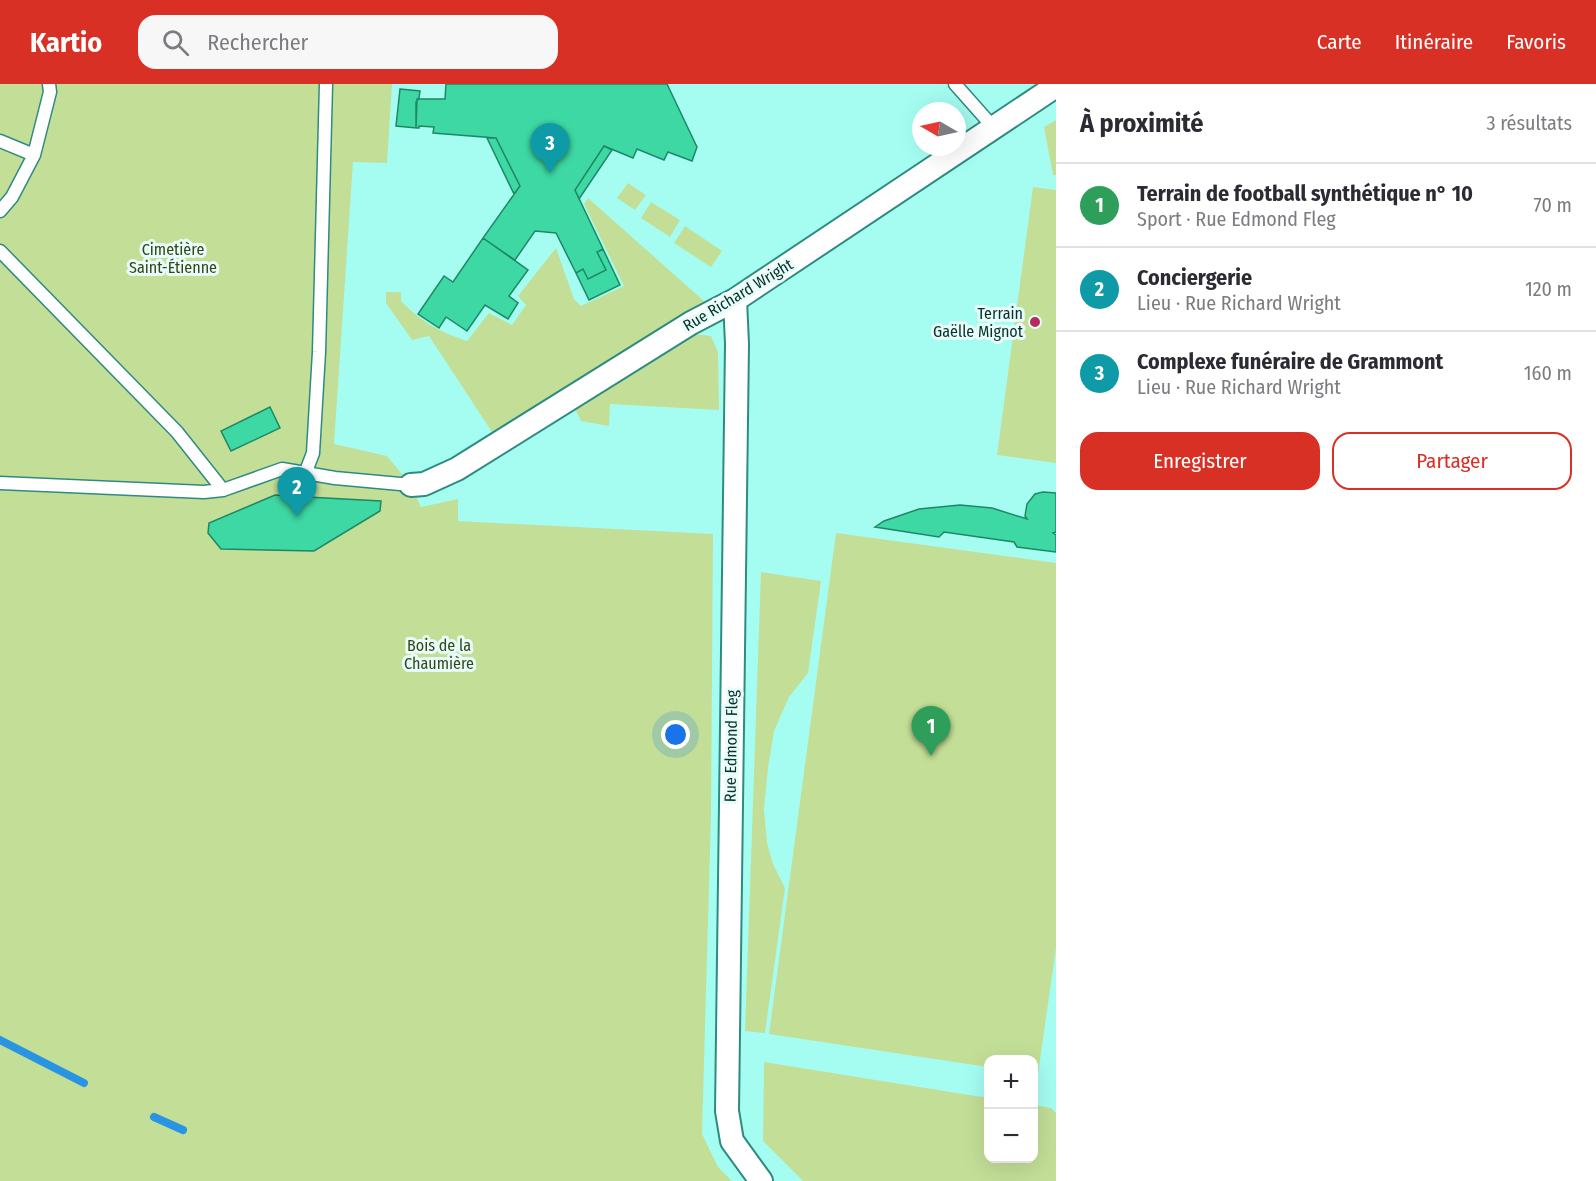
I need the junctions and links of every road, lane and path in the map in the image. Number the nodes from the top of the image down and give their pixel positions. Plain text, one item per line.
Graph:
1 (49, 84) edge
2 (326, 84) edge
3 (955, 84) edge
4 (1056, 86) edge
5 (994, 128) junction
6 (0, 141) edge
7 (34, 155) junction
8 (0, 211) edge
9 (0, 251) edge
10 (735, 300) junction
11 (305, 474) junction
12 (0, 483) edge
13 (411, 485) joint
14 (224, 490) junction
15 (761, 1181) edge

1 - 7 lane
2 - 11 lane
3 - 5 lane
4 - 5 street, Rue Richard Wright
5 - 10 street, Rue Richard Wright
6 - 7 lane
7 - 8 lane
9 - 14 lane
10 - 13 street, Rue Richard Wright
10 - 15 street, Rue Edmond Fleg
11 - 13 lane
11 - 14 lane
12 - 14 lane

